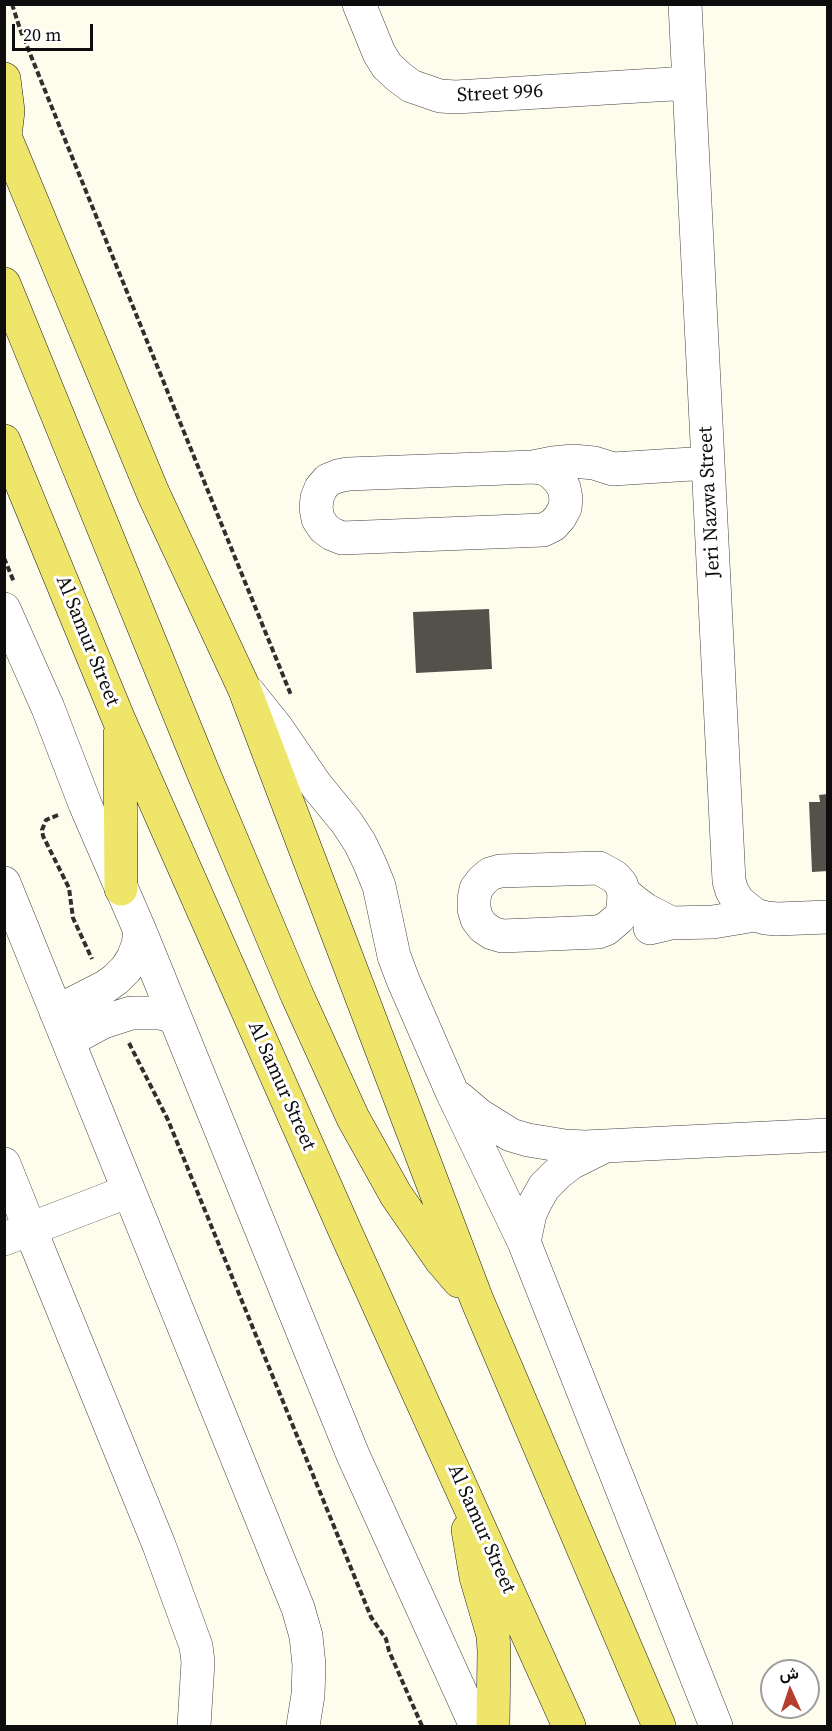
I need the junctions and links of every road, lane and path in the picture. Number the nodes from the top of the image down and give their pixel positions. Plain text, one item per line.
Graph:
1 (358, 4) edge
2 (685, 4) edge
3 (4, 79) edge
4 (689, 83) junction
5 (5, 135) edge
6 (4, 284) edge
7 (4, 441) edge
8 (708, 463) junction
9 (533, 467) junction
10 (614, 469) junction
11 (565, 508) junction
12 (4, 558) edge
13 (11, 599) edge
14 (244, 688) junction
15 (120, 720) junction
16 (85, 804) junction
17 (4, 884) edge
18 (122, 889) junction
19 (624, 893) junction
20 (755, 915) junction
21 (828, 917) edge
22 (671, 923) junction
23 (140, 931) junction
24 (598, 932) junction
25 (111, 1002) junction
26 (174, 1017) junction
27 (62, 1026) junction
28 (452, 1092) junction
29 (828, 1135) edge
30 (606, 1146) junction
31 (4, 1164) edge
32 (129, 1191) junction
33 (17, 1234) edge
34 (524, 1242) junction
35 (477, 1300) junction
36 (466, 1496) junction
37 (194, 1726) edge
38 (303, 1726) edge
39 (422, 1726) edge
40 (476, 1726) edge
41 (493, 1726) edge
42 (569, 1726) edge
43 (659, 1726) edge
44 (716, 1726) edge

1 - 4 street, Street 996
2 - 4 street, Jeri Nazwa Street
3 - 5 main road
4 - 8 street, Jeri Nazwa Street
5 - 14 main road
6 - 35 main road
7 - 15 main road, Al Samur Street
8 - 10 street
8 - 20 street, Jeri Nazwa Street
9 - 10 street
9 - 11 street
9 - 11 street
10 - 11 street
12 - 13 path
13 - 16 street
14 - 28 street
14 - 35 main road
15 - 18 main road
15 - 36 main road, Al Samur Street
16 - 18 street
16 - 25 path
17 - 27 street
18 - 23 street
19 - 22 street
19 - 24 street
19 - 24 street
20 - 21 street
20 - 22 street
22 - 24 street
23 - 25 street
23 - 26 street
25 - 26 street
25 - 27 street
25 - 39 path
26 - 40 street
27 - 32 street
28 - 30 street
28 - 34 street
29 - 30 street
30 - 34 street
31 - 33 street
32 - 33 street
32 - 38 street
33 - 37 street
34 - 44 street
35 - 43 main road
36 - 41 main road
36 - 42 main road, Al Samur Street

